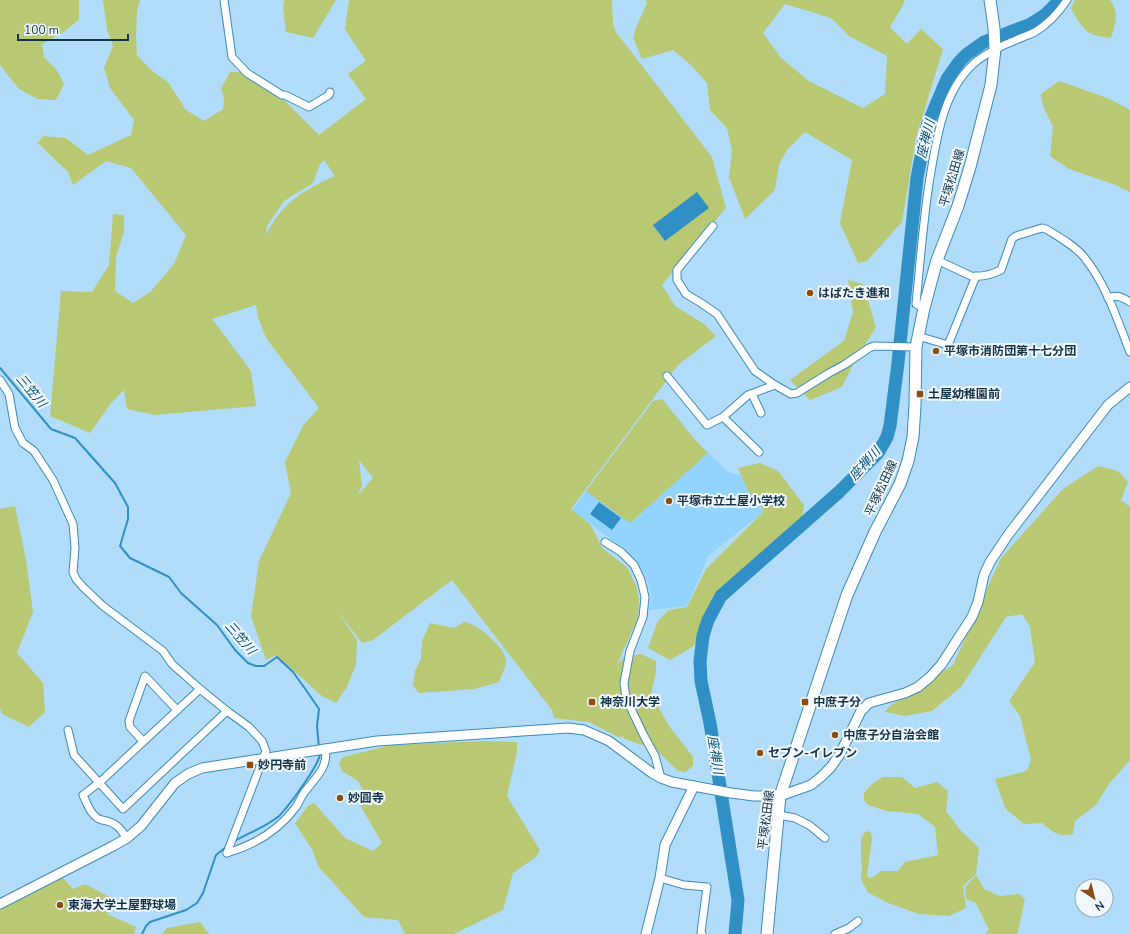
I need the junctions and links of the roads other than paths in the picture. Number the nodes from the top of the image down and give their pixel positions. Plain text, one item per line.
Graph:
1 (224, 0) edge
2 (990, 0) edge
3 (1067, 0) edge
4 (995, 50) junction
5 (330, 92) dead end
6 (713, 226) dead end
7 (938, 260) junction
8 (976, 276) junction
9 (1108, 298) junction
10 (1130, 302) edge
11 (924, 308) junction
12 (917, 341) junction
13 (1130, 352) edge
14 (667, 376) dead end
15 (0, 380) edge
16 (775, 385) junction
17 (1130, 387) edge
18 (752, 394) junction
19 (762, 413) dead end
20 (723, 417) junction
21 (759, 452) dead end
22 (605, 542) dead end
23 (200, 689) junction
24 (177, 710) junction
25 (227, 711) junction
26 (68, 730) dead end
27 (143, 741) junction
28 (325, 748) junction
29 (263, 758) junction
30 (661, 778) junction
31 (100, 782) junction
32 (694, 786) junction
33 (780, 796) junction
34 (779, 816) junction
35 (127, 838) junction
36 (825, 838) dead end
37 (660, 878) junction
38 (0, 904) edge
39 (858, 921) dead end
40 (646, 934) edge
41 (702, 934) edge
42 (767, 934) edge
43 (835, 934) edge

1 - 5 street
2 - 4 main road, 平塚松田線
3 - 4 street
4 - 7 main road, 平塚松田線
4 - 11 street
6 - 16 street
7 - 8 street
7 - 11 main road, 平塚松田線
8 - 9 street
8 - 12 street
9 - 10 street
9 - 13 street
11 - 12 main road, 平塚松田線
12 - 16 street
12 - 33 main road, 平塚松田線
14 - 20 street
15 - 23 street
16 - 18 street
17 - 33 street
18 - 19 street
18 - 20 street
20 - 21 street
22 - 30 street
23 - 24 street
23 - 25 street
24 - 27 street
24 - 27 street
25 - 29 street
25 - 31 street
26 - 31 street
27 - 31 street
28 - 29 street
28 - 29 street
28 - 30 street
29 - 35 street
30 - 32 street
31 - 35 street
32 - 33 street
32 - 37 street
33 - 34 main road, 平塚松田線
34 - 36 street
34 - 42 main road, 平塚松田線
35 - 38 street
37 - 40 street
37 - 41 street
39 - 43 street

